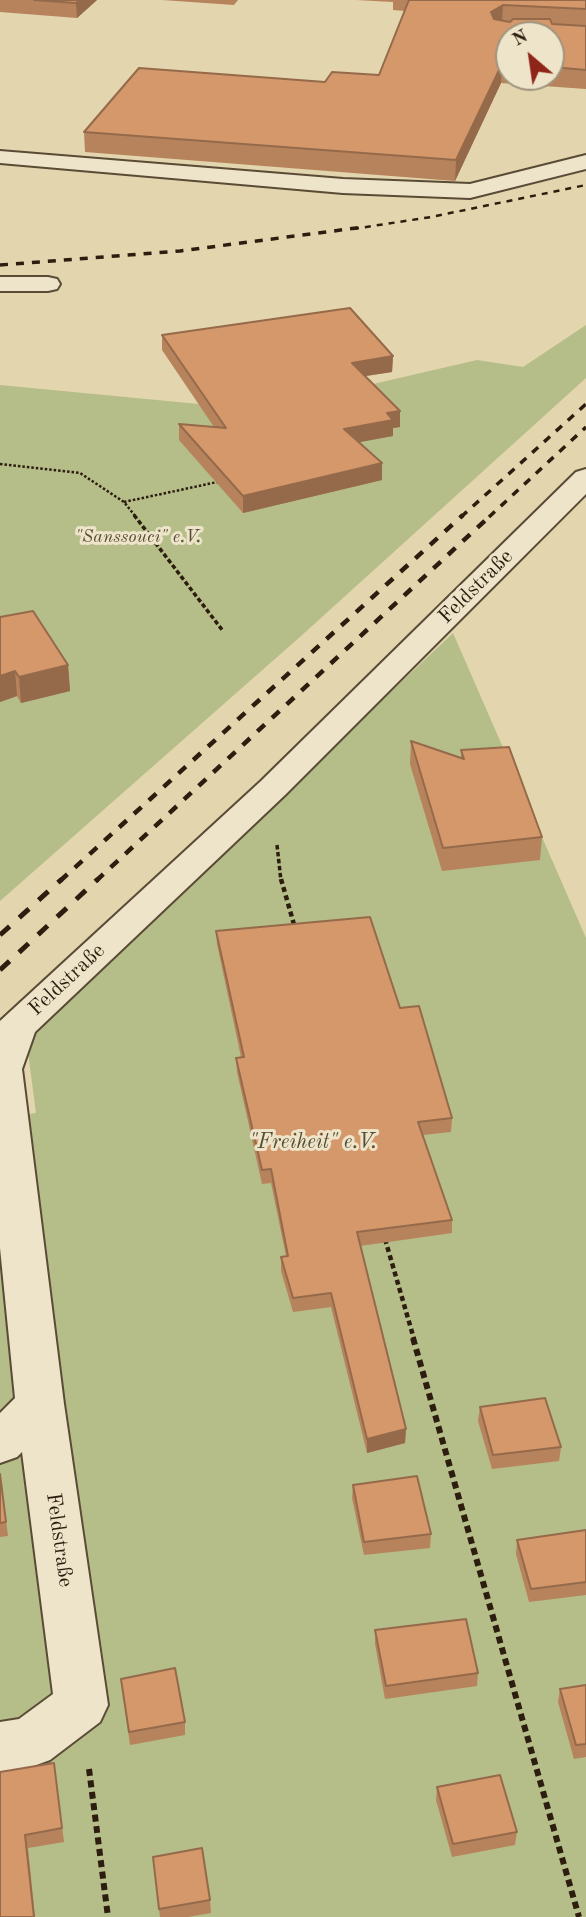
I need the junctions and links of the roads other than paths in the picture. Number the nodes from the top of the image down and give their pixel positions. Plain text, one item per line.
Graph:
1 (0, 157) edge
2 (586, 162) edge
3 (0, 284) edge
4 (48, 284) dead end
5 (586, 478) edge
6 (40, 1404) junction
7 (0, 1443) edge
8 (0, 1747) edge

1 - 2 lane
3 - 4 lane
5 - 6 lane, Feldstraße
6 - 7 lane
6 - 8 lane, Feldstraße

